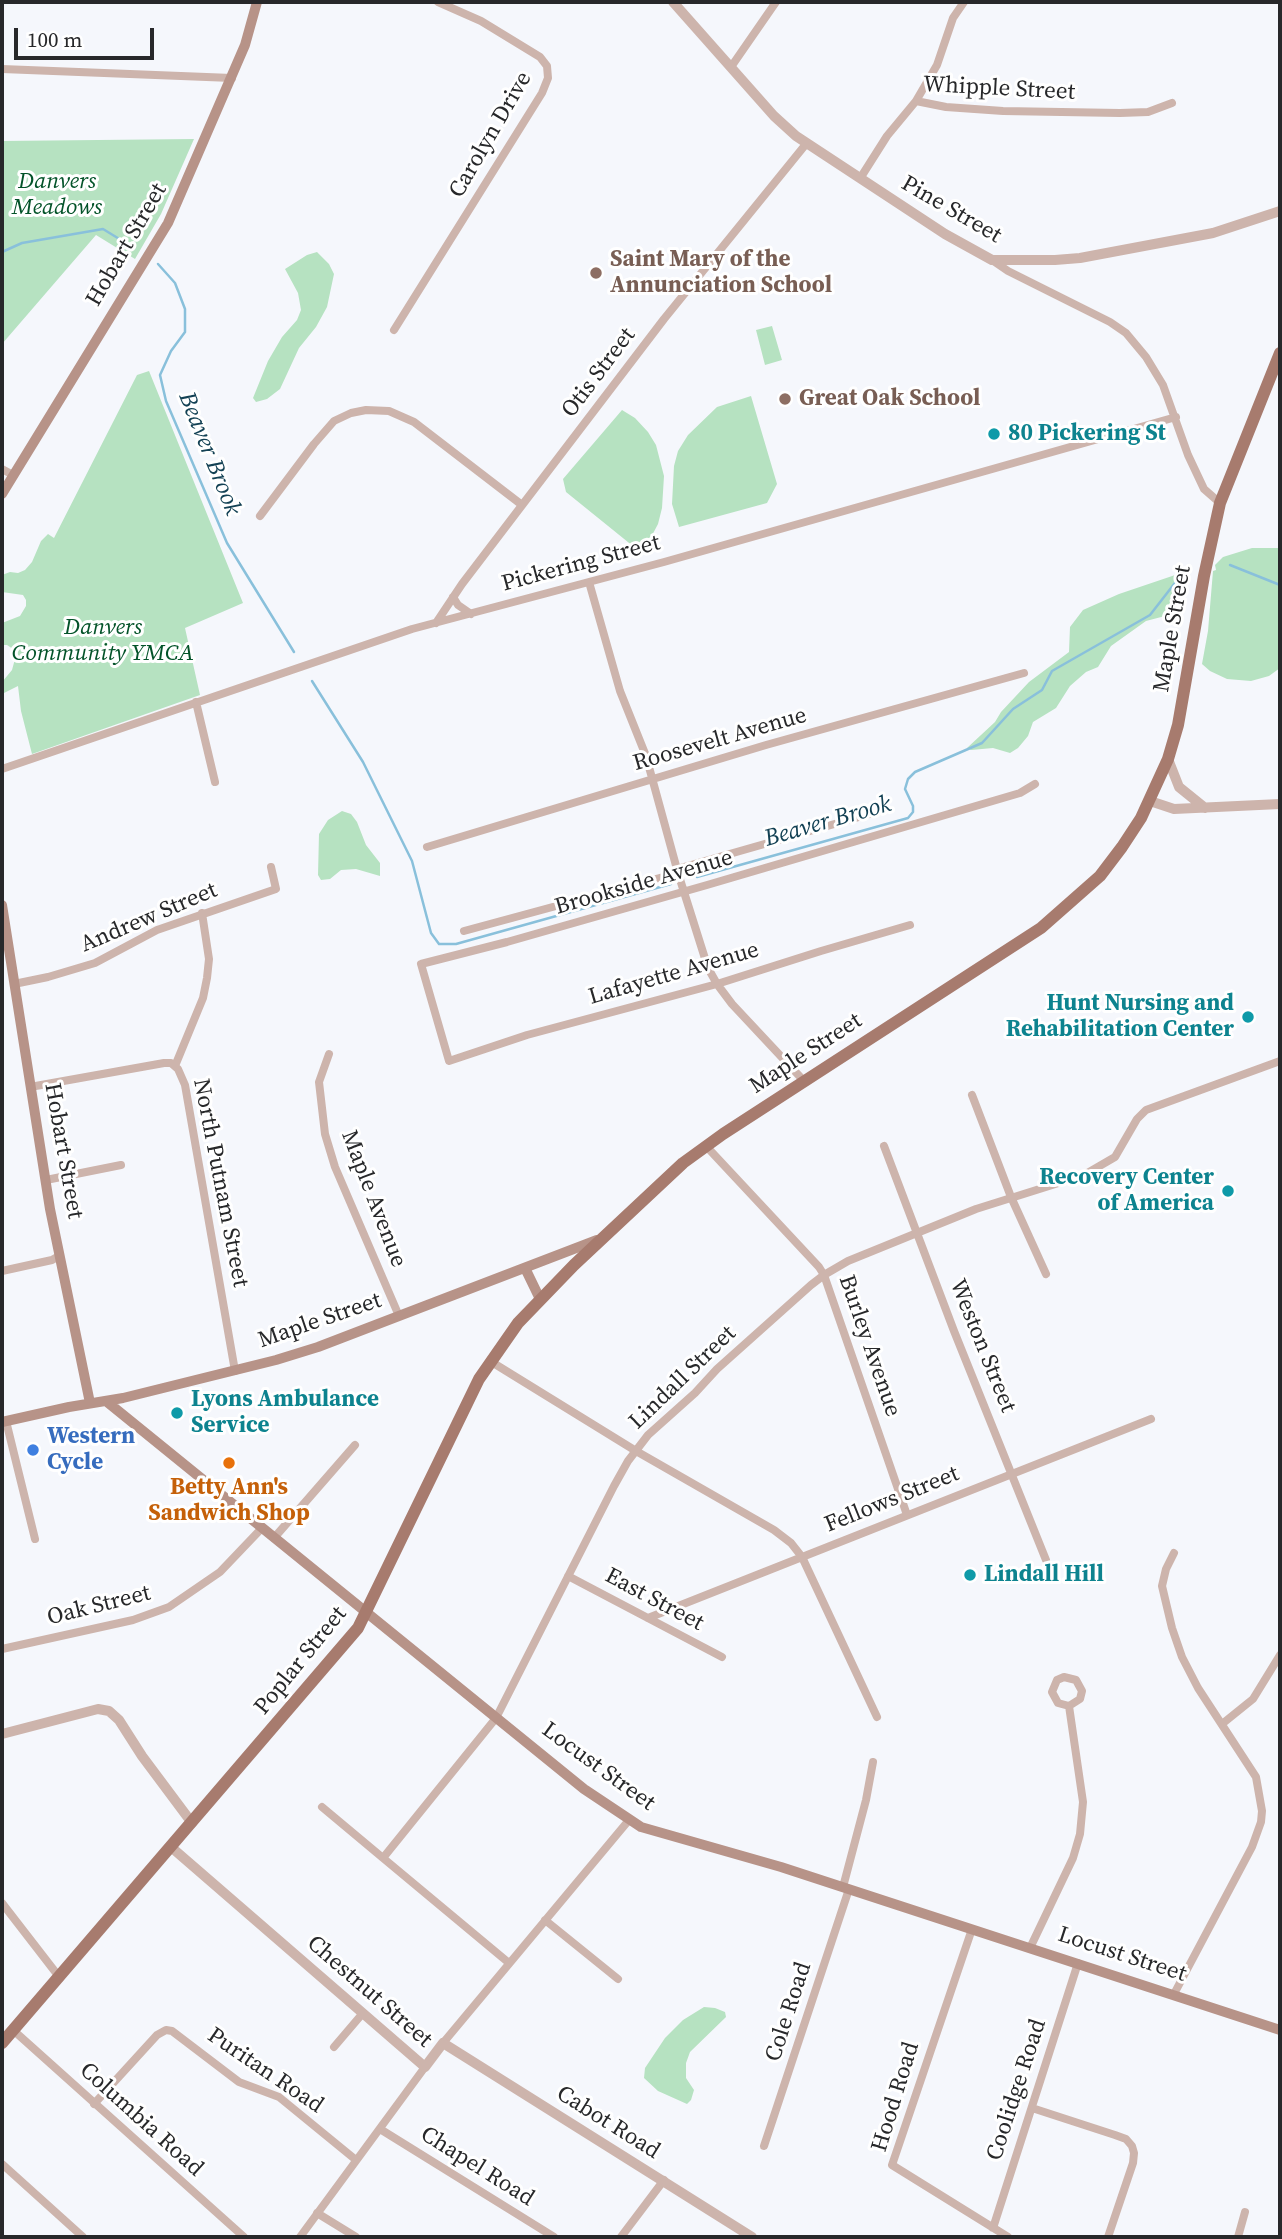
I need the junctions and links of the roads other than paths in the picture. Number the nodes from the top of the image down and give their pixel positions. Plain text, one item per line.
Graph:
1 (257, 2) edge
2 (438, 2) edge
3 (673, 2) edge
4 (776, 2) edge
5 (964, 2) edge
6 (731, 67) junction
7 (2, 69) edge
8 (232, 78) junction
9 (916, 101) junction
10 (1172, 103) dead end
11 (806, 144) junction
12 (861, 177) junction
13 (1280, 211) edge
14 (992, 260) junction
15 (394, 330) dead end
16 (1280, 353) edge
17 (1176, 417) junction
18 (2, 470) edge
19 (13, 475) junction
20 (2, 494) edge
21 (1220, 503) junction
22 (522, 505) junction
23 (260, 516) dead end
24 (589, 582) junction
25 (453, 597) junction
26 (471, 614) junction
27 (436, 623) junction
28 (1024, 673) dead end
29 (197, 702) junction
30 (1168, 759) junction
31 (2, 769) edge
32 (653, 779) junction
33 (215, 782) dead end
34 (1035, 784) dead end
35 (1150, 801) junction
36 (1280, 804) edge
37 (1206, 808) junction
38 (880, 811) dead end
39 (427, 847) dead end
40 (271, 867) dead end
41 (678, 871) junction
42 (684, 892) junction
43 (2, 905) edge
44 (202, 913) junction
45 (910, 925) dead end
46 (464, 931) dead end
47 (14, 984) junction
48 (717, 984) junction
49 (329, 1054) dead end
50 (449, 1061) joint
51 (1280, 1061) edge
52 (174, 1066) junction
53 (804, 1081) junction
54 (30, 1087) junction
55 (972, 1095) dead end
56 (706, 1146) junction
57 (884, 1146) dead end
58 (121, 1165) dead end
59 (46, 1180) junction
60 (1011, 1197) junction
61 (918, 1233) junction
62 (603, 1238) junction
63 (60, 1256) junction
64 (525, 1268) junction
65 (2, 1271) edge
66 (1046, 1274) dead end
67 (824, 1275) junction
68 (540, 1300) junction
69 (399, 1316) junction
70 (490, 1362) junction
71 (235, 1371) junction
72 (106, 1401) junction
73 (90, 1403) junction
74 (1151, 1419) dead end
75 (4, 1421) edge
76 (355, 1445) dead end
77 (636, 1451) junction
78 (1012, 1473) junction
79 (907, 1515) junction
80 (261, 1529) junction
81 (274, 1538) junction
82 (35, 1539) dead end
83 (1174, 1553) dead end
84 (802, 1557) junction
85 (1046, 1560) dead end
86 (568, 1576) junction
87 (367, 1613) junction
88 (648, 1618) junction
89 (2, 1649) edge
90 (1280, 1655) edge
91 (722, 1657) dead end
92 (1069, 1706) dead end
93 (877, 1717) dead end
94 (496, 1718) junction
95 (1222, 1724) junction
96 (2, 1734) edge
97 (873, 1762) dead end
98 (322, 1807) dead end
99 (629, 1820) junction
100 (192, 1823) junction
101 (172, 1847) junction
102 (383, 1858) junction
103 (846, 1888) junction
104 (2, 1903) edge
105 (545, 1920) junction
106 (972, 1929) junction
107 (1030, 1948) junction
108 (509, 1963) junction
109 (1078, 1963) junction
110 (60, 1978) junction
111 (618, 1979) dead end
112 (1174, 1994) junction
113 (363, 2013) junction
114 (13, 2030) junction
115 (1280, 2030) edge
116 (2, 2043) edge
117 (443, 2043) junction
118 (334, 2047) dead end
119 (425, 2067) junction
120 (94, 2104) junction
121 (1032, 2108) junction
122 (380, 2129) junction
123 (764, 2146) dead end
124 (356, 2160) junction
125 (2, 2164) edge
126 (664, 2180) junction
127 (1245, 2212) dead end
128 (317, 2213) junction
129 (993, 2228) junction
130 (83, 2237) edge
131 (244, 2237) edge
132 (300, 2237) edge
133 (356, 2237) edge
134 (554, 2237) edge
135 (621, 2237) edge
136 (752, 2237) edge
137 (1008, 2237) edge
138 (1108, 2237) edge
139 (1238, 2237) edge

1 - 8 main road, Hobart Street
2 - 15 street, Carolyn Drive
3 - 6 street, Pine Street
4 - 6 street
5 - 9 street
6 - 11 street, Pine Street
7 - 8 street
8 - 19 main road, Hobart Street
9 - 10 street, Whipple Street
9 - 12 street, Whipple Street
11 - 12 street, Pine Street
11 - 22 street, Otis Street
12 - 14 street, Pine Street
13 - 14 street, Pine Street
14 - 17 street
16 - 21 main road, Maple Street
17 - 21 street
17 - 24 street, Pickering Street
18 - 19 street
19 - 20 main road, Hobart Street
21 - 30 main road, Maple Street
22 - 23 street
22 - 25 street, Otis Street
24 - 26 street, Pickering Street
24 - 32 street
25 - 26 street
25 - 27 street, Otis Street
26 - 27 street, Pickering Street
27 - 29 street, Pickering Street
28 - 32 street, Roosevelt Avenue
29 - 31 street, Pickering Street
29 - 33 street
30 - 35 main road, Maple Street
30 - 37 street
32 - 39 street, Roosevelt Avenue
32 - 41 street
34 - 42 street, Brookside Avenue
35 - 37 street
35 - 53 main road, Maple Street
36 - 37 street
38 - 41 street, Brookside Avenue
40 - 44 street, Andrew Street
41 - 42 street
41 - 46 street, Brookside Avenue
42 - 48 street
42 - 50 street, Brookside Avenue
43 - 47 main road, Hobart Street
44 - 47 street, Andrew Street
44 - 52 street
45 - 48 street, Lafayette Avenue
47 - 54 main road, Hobart Street
48 - 50 street, Lafayette Avenue
48 - 53 street
49 - 69 street, Maple Avenue
51 - 60 street, Lindall Street
52 - 54 street, North Putnam Street
52 - 71 street, North Putnam Street
53 - 56 main road, Maple Street
54 - 59 main road, Hobart Street
55 - 60 street
56 - 62 main road, Maple Street
56 - 67 street, Burley Avenue
57 - 61 street, Weston Street
58 - 59 street
59 - 63 main road, Hobart Street
60 - 61 street, Lindall Street
60 - 66 street
61 - 67 street, Lindall Street
61 - 78 street, Weston Street
62 - 64 main road, Maple Street
62 - 68 main road, Poplar Street
63 - 65 street
63 - 73 main road, Hobart Street
64 - 68 main road
64 - 69 main road, Maple Street
67 - 77 street, Lindall Street
67 - 79 street, Burley Avenue
68 - 70 main road, Poplar Street
69 - 71 main road, Maple Street
70 - 77 street
70 - 87 main road, Poplar Street
71 - 72 main road, Maple Street
72 - 73 main road, Maple Street
72 - 80 main road, Locust Street
73 - 75 main road, Maple Street
74 - 78 street, Fellows Street
75 - 82 street
76 - 81 street
77 - 84 street
77 - 86 street, Lindall Street
78 - 79 street, Fellows Street
78 - 85 street, Weston Street
79 - 84 street, Fellows Street
80 - 81 main road, Locust Street
80 - 89 street, Oak Street
81 - 87 main road, Locust Street
83 - 95 street
84 - 88 street, Fellows Street
84 - 93 street
86 - 88 street, East Street
86 - 94 street, Lindall Street
87 - 94 main road, Locust Street
87 - 100 main road, Poplar Street
88 - 91 street, East Street
90 - 95 street
92 - 107 street
94 - 99 main road, Locust Street
94 - 102 street, Lindall Street
95 - 112 street
96 - 100 street
97 - 103 street, Cole Road
98 - 102 street
99 - 103 main road, Locust Street
99 - 105 street, Chestnut Street
100 - 101 main road, Poplar Street
101 - 110 main road, Poplar Street
101 - 113 street, Chestnut Street
102 - 108 street
103 - 106 main road, Locust Street
103 - 123 street, Cole Road
104 - 110 street
105 - 108 street, Chestnut Street
105 - 111 street
106 - 107 main road, Locust Street
106 - 129 street, Hood Road
107 - 109 main road, Locust Street
108 - 117 street, Chestnut Street
109 - 112 main road, Locust Street
109 - 121 street, Coolidge Road
110 - 114 main road, Poplar Street
112 - 115 main road, Locust Street
113 - 118 street
113 - 119 street, Chestnut Street
114 - 116 main road, Poplar Street
114 - 120 street, Columbia Road
117 - 119 street, Chestnut Street
117 - 126 street, Cabot Road
119 - 122 street
120 - 124 street, Puritan Road
120 - 131 street, Columbia Road
121 - 129 street, Coolidge Road
121 - 138 street
122 - 124 street
122 - 134 street, Chapel Road
124 - 128 street
125 - 130 street
126 - 135 street
126 - 136 street, Cabot Road
127 - 139 street
128 - 132 street
128 - 133 street
129 - 137 street

